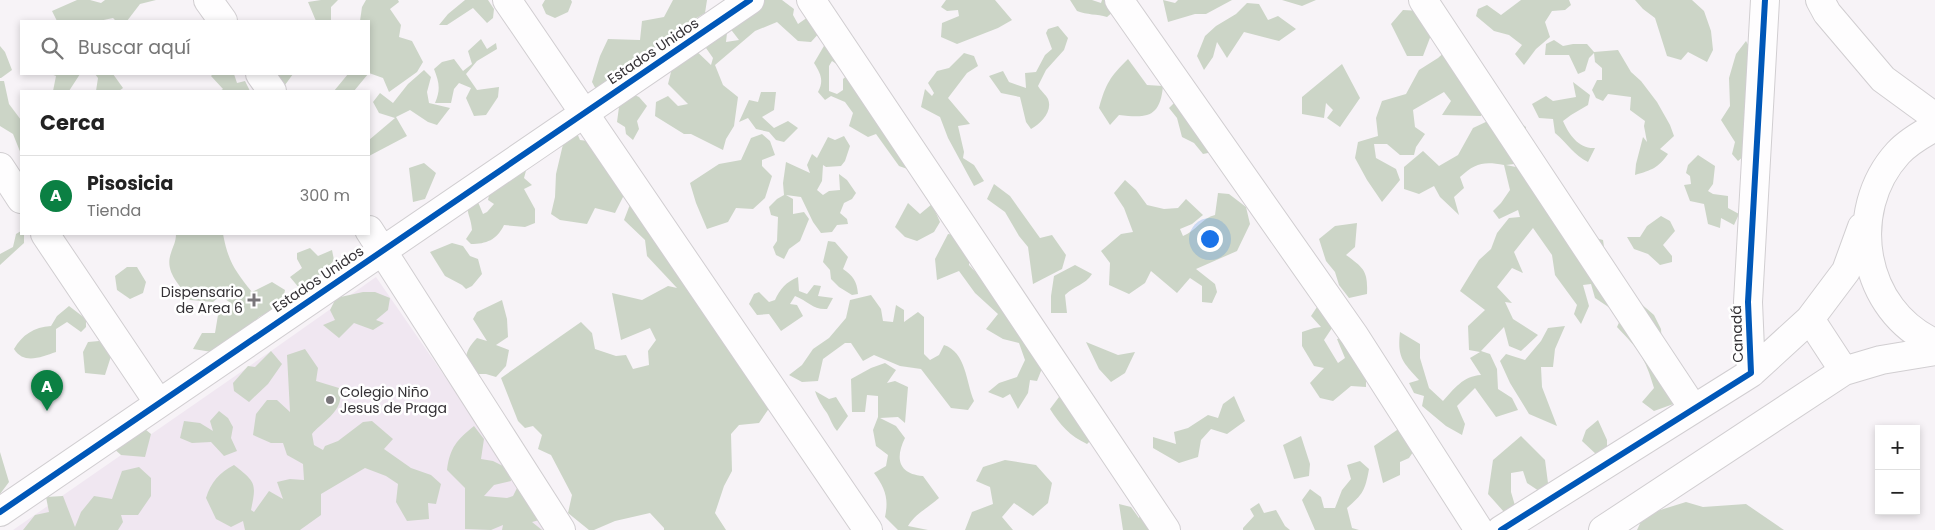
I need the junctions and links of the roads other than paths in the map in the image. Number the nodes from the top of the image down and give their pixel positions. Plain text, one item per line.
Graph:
1 (208, 0) edge
2 (507, 0) edge
3 (750, 0) edge
4 (811, 0) edge
5 (1119, 0) edge
6 (1424, 0) edge
7 (1765, 0) edge
8 (1820, 0) edge
9 (222, 20) edge
10 (261, 75) edge
11 (271, 90) edge
12 (584, 112) junction
13 (1935, 117) edge
14 (1935, 127) edge
15 (0, 167) edge
16 (20, 197) edge
17 (1871, 200) junction
18 (46, 235) edge
19 (376, 240) edge
20 (1810, 319) junction
21 (1935, 343) edge
22 (1935, 351) edge
23 (1844, 372) junction
24 (1751, 373) junction
25 (158, 402) junction
26 (1693, 408) junction
27 (0, 512) edge
28 (560, 530) edge
29 (868, 530) edge
30 (1166, 530) edge
31 (1479, 530) edge
32 (1501, 530) edge
33 (1603, 530) edge

1 - 9 street
2 - 12 street
3 - 12 street, Estados Unidos
4 - 30 street
5 - 31 street
6 - 26 street
7 - 24 street, Canadá
8 - 13 street
10 - 11 street
12 - 19 street, Estados Unidos
12 - 29 street
14 - 17 street
15 - 16 street
17 - 20 street
17 - 21 street
18 - 25 street
19 - 25 street, Estados Unidos
19 - 28 street
20 - 23 street
20 - 24 street
22 - 23 street
23 - 33 street
24 - 26 street, Canadá
25 - 27 street, Estados Unidos
26 - 32 street, Canadá

